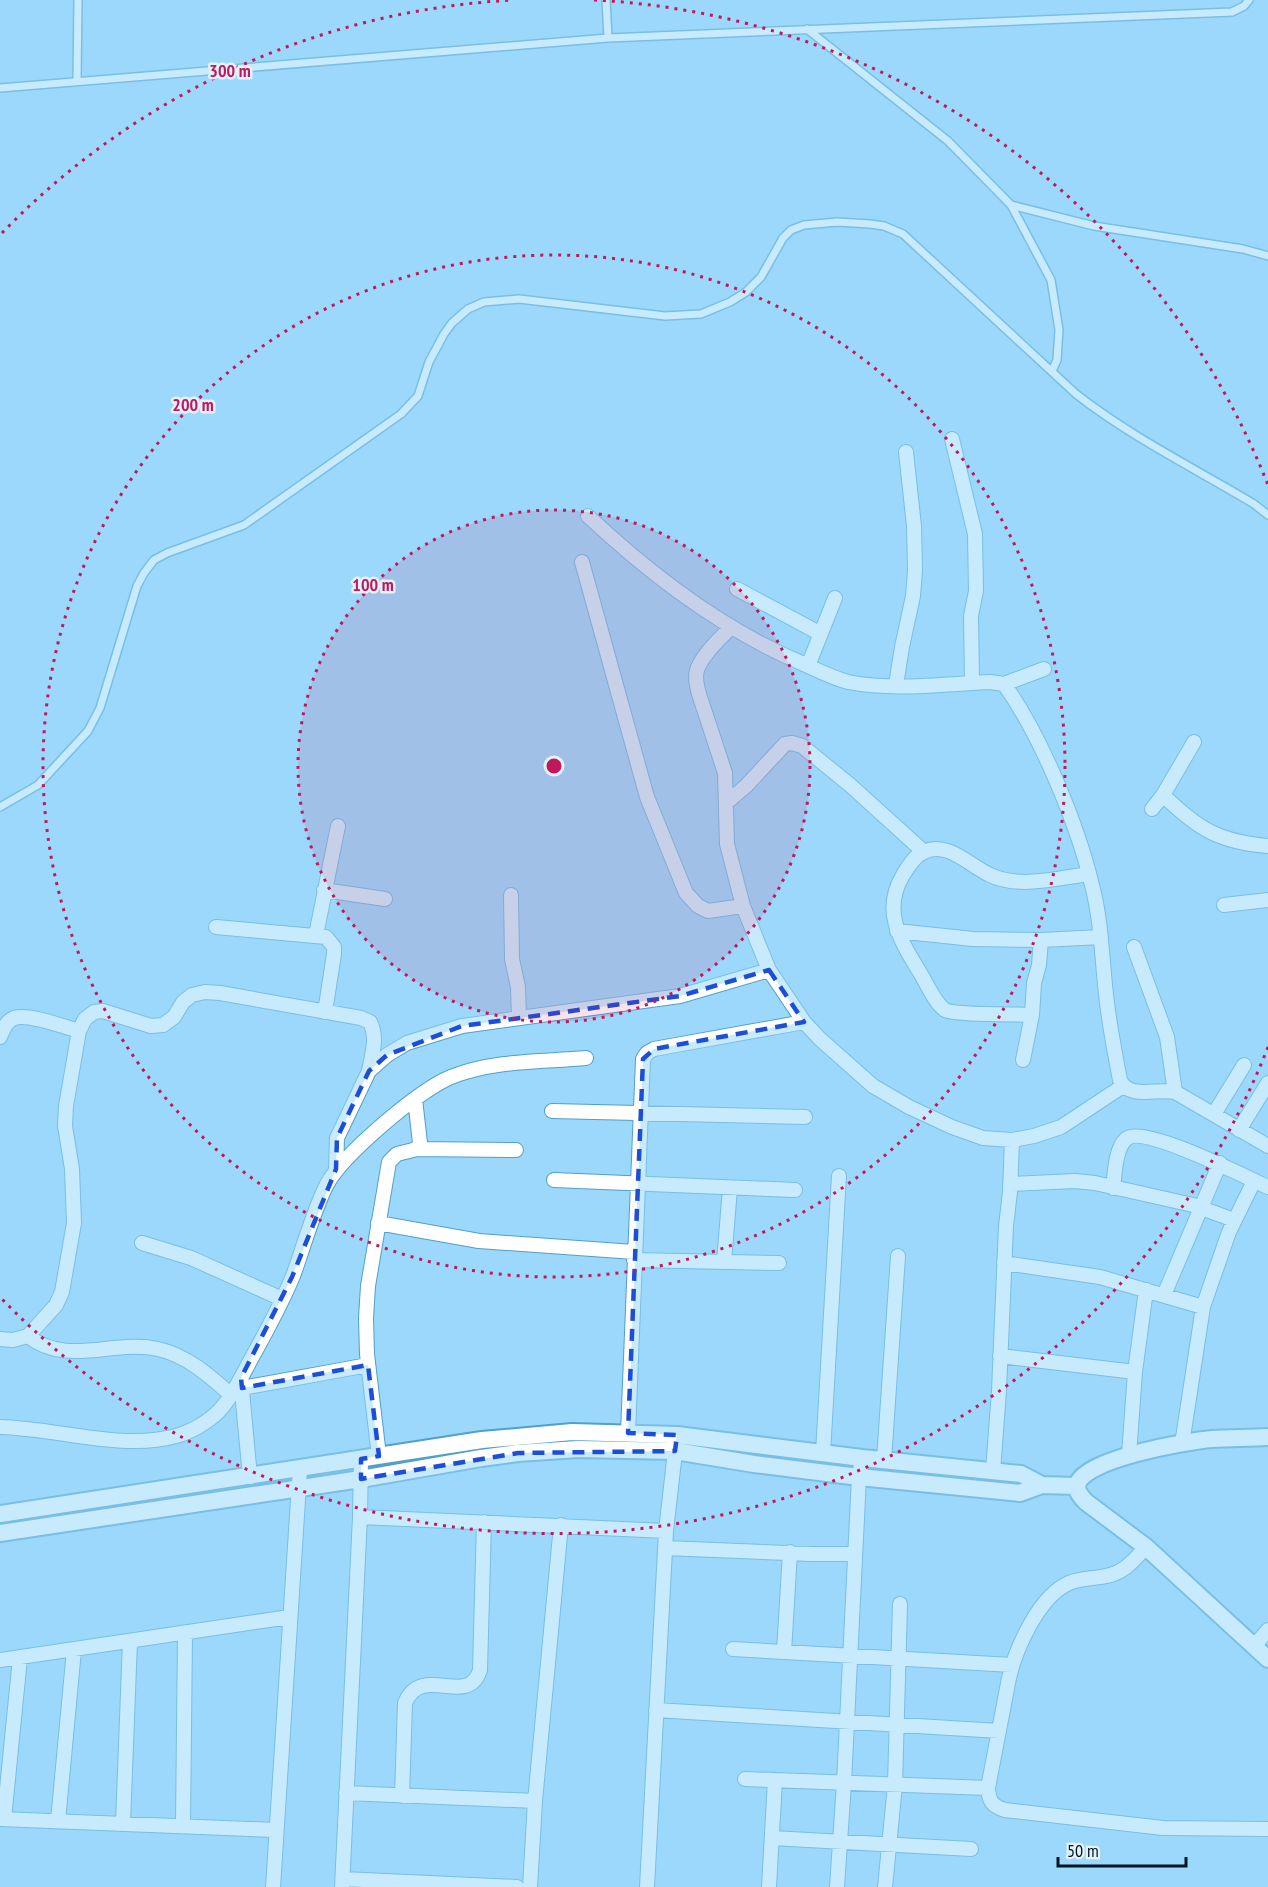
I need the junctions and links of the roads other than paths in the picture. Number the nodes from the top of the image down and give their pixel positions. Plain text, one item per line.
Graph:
1 (78, 0) edge
2 (606, 0) edge
3 (1249, 0) edge
4 (806, 29) junction
5 (608, 38) junction
6 (77, 81) junction
7 (0, 87) edge
8 (1011, 205) junction
9 (1268, 256) edge
10 (1052, 371) junction
11 (952, 439) dead end
12 (906, 453) dead end
13 (1268, 515) edge
14 (588, 516) dead end
15 (582, 562) dead end
16 (737, 589) dead end
17 (835, 598) dead end
18 (730, 628) junction
19 (820, 634) junction
20 (808, 666) junction
21 (1044, 669) dead end
22 (972, 682) junction
23 (1004, 684) junction
24 (896, 685) junction
25 (1194, 742) dead end
26 (1163, 795) junction
27 (726, 803) junction
28 (0, 807) edge
29 (1152, 809) dead end
30 (338, 825) dead end
31 (1268, 846) edge
32 (924, 852) junction
33 (1089, 874) junction
34 (324, 890) junction
35 (511, 895) dead end
36 (385, 898) dead end
37 (1268, 900) edge
38 (1224, 905) dead end
39 (743, 906) junction
40 (216, 927) dead end
41 (897, 931) junction
42 (316, 935) junction
43 (1101, 937) junction
44 (1041, 940) junction
45 (1134, 947) dead end
46 (769, 970) junction
47 (325, 1012) junction
48 (1032, 1015) junction
49 (519, 1017) junction
50 (804, 1022) junction
51 (79, 1031) junction
52 (0, 1037) edge
53 (586, 1058) dead end
54 (1023, 1060) dead end
55 (1244, 1065) dead end
56 (369, 1071) junction
57 (1268, 1083) edge
58 (1123, 1086) junction
59 (1175, 1092) junction
60 (415, 1099) junction
61 (552, 1111) dead end
62 (641, 1114) junction
63 (1214, 1114) junction
64 (805, 1118) dead end
65 (1239, 1130) junction
66 (1012, 1140) junction
67 (1268, 1146) edge
68 (417, 1149) junction
69 (516, 1150) dead end
70 (1220, 1163) junction
71 (336, 1169) junction
72 (839, 1176) dead end
73 (554, 1180) dead end
74 (1254, 1180) junction
75 (638, 1183) junction
76 (1010, 1184) junction
77 (1268, 1187) edge
78 (729, 1188) junction
79 (1113, 1188) junction
80 (795, 1190) dead end
81 (1201, 1208) junction
82 (1234, 1220) junction
83 (378, 1223) junction
84 (142, 1243) dead end
85 (634, 1256) junction
86 (898, 1256) dead end
87 (724, 1262) junction
88 (779, 1263) dead end
89 (1004, 1263) junction
90 (1146, 1290) junction
91 (1164, 1295) junction
92 (282, 1299) junction
93 (1203, 1307) junction
94 (28, 1336) junction
95 (0, 1339) edge
96 (1000, 1356) junction
97 (368, 1365) junction
98 (1135, 1372) junction
99 (238, 1387) junction
100 (0, 1427) edge
101 (628, 1433) junction
102 (1268, 1437) edge
103 (676, 1443) junction
104 (1182, 1444) junction
105 (823, 1453) junction
106 (1129, 1455) junction
107 (379, 1456) junction
108 (862, 1458) junction
109 (360, 1459) junction
110 (884, 1460) junction
111 (300, 1469) junction
112 (993, 1471) junction
113 (250, 1477) junction
114 (859, 1477) junction
115 (361, 1479) junction
116 (1042, 1485) junction
117 (1077, 1486) junction
118 (300, 1487) junction
119 (0, 1514) edge
120 (360, 1517) junction
121 (484, 1522) junction
122 (561, 1525) junction
123 (666, 1531) junction
124 (0, 1533) edge
125 (1146, 1547) junction
126 (665, 1548) junction
127 (790, 1552) junction
128 (855, 1554) junction
129 (900, 1604) dead end
130 (289, 1617) junction
131 (1268, 1630) edge
132 (184, 1633) junction
133 (130, 1641) junction
134 (1254, 1646) junction
135 (733, 1649) dead end
136 (74, 1650) junction
137 (784, 1652) junction
138 (850, 1656) junction
139 (20, 1658) junction
140 (899, 1659) junction
141 (1268, 1659) edge
142 (0, 1660) edge
143 (1012, 1665) junction
144 (656, 1710) junction
145 (847, 1721) junction
146 (897, 1724) junction
147 (999, 1731) junction
148 (745, 1779) dead end
149 (775, 1780) junction
150 (844, 1783) junction
151 (895, 1785) junction
152 (988, 1788) junction
153 (346, 1793) junction
154 (402, 1796) junction
155 (535, 1801) junction
156 (2, 1819) edge
157 (58, 1821) junction
158 (123, 1823) junction
159 (183, 1825) junction
160 (1268, 1829) edge
161 (276, 1830) junction
162 (772, 1838) junction
163 (840, 1842) junction
164 (889, 1845) junction
165 (971, 1849) dead end
166 (342, 1883) edge
167 (273, 1887) edge
168 (518, 1887) edge
169 (530, 1887) edge
170 (647, 1887) edge
171 (769, 1887) edge
172 (837, 1887) edge
173 (885, 1887) edge

1 - 6 lane
2 - 5 lane
3 - 4 lane
4 - 5 lane
4 - 8 lane
5 - 6 lane
6 - 7 lane
8 - 9 lane
8 - 10 lane
10 - 13 lane
10 - 28 lane
11 - 22 street
12 - 24 street
14 - 18 street
15 - 39 street
16 - 19 street
17 - 19 street
18 - 20 street
18 - 27 street
19 - 20 street
20 - 24 street
21 - 23 street
22 - 23 street
22 - 24 street
23 - 33 street
25 - 26 street
26 - 29 street
26 - 31 street
27 - 32 street
27 - 39 street
30 - 34 street
32 - 33 street
32 - 41 street
33 - 43 street
34 - 36 street
34 - 42 street
35 - 49 street
37 - 38 street
39 - 46 street
40 - 42 street
41 - 44 street
41 - 48 street
42 - 47 street
43 - 44 street
43 - 58 street
44 - 48 street
45 - 59 street
46 - 49 street
46 - 50 street
47 - 51 street
47 - 56 street
48 - 54 street
49 - 56 street
50 - 62 street
50 - 66 street
51 - 52 street
51 - 94 street
53 - 60 street
55 - 63 street
56 - 71 street
57 - 65 street
58 - 59 street
58 - 66 street
59 - 63 street
60 - 68 street
60 - 71 street
61 - 62 street
62 - 64 street
62 - 75 street
63 - 65 street
65 - 67 street
66 - 76 street
68 - 69 street
68 - 83 street
70 - 74 street
70 - 79 street
70 - 81 street
71 - 92 street
72 - 105 street
73 - 75 street
74 - 77 street
74 - 82 street
75 - 78 street
75 - 85 street
76 - 79 street
76 - 89 street
78 - 80 street
78 - 87 street
79 - 81 street
81 - 82 street
81 - 91 street
82 - 93 street
83 - 85 street
83 - 97 street
84 - 92 street
85 - 87 street
85 - 101 street
86 - 110 street
87 - 88 street
89 - 90 street
89 - 96 street
90 - 91 street
90 - 98 street
91 - 93 street
92 - 99 street
93 - 104 street
94 - 95 street
94 - 99 street
96 - 98 street
96 - 112 street
97 - 99 street
97 - 107 street
98 - 106 street
99 - 100 street
99 - 113 street
101 - 103 street
101 - 107 street
102 - 104 street
103 - 105 street
103 - 114 street
103 - 115 street
103 - 123 street
104 - 106 street
105 - 108 street
106 - 117 street
107 - 109 street
108 - 110 street
108 - 114 street
109 - 111 street
109 - 115 street
110 - 112 street
111 - 113 street
111 - 118 street
112 - 116 street
113 - 119 street
114 - 116 street
114 - 128 street
115 - 118 street
115 - 120 street
116 - 117 street
117 - 125 street
118 - 124 street
118 - 130 street
120 - 121 street
120 - 153 street
121 - 122 street
121 - 154 street
122 - 123 street
122 - 155 street
123 - 126 street
125 - 134 street
125 - 143 street
126 - 127 street
126 - 144 street
127 - 128 street
127 - 137 street
128 - 138 street
129 - 140 street
130 - 132 street
130 - 161 street
131 - 134 street
132 - 133 street
132 - 159 street
133 - 136 street
133 - 158 street
134 - 141 street
135 - 137 street
136 - 139 street
136 - 157 street
137 - 138 street
138 - 140 street
138 - 145 street
139 - 142 street
139 - 156 street
140 - 143 street
140 - 146 street
143 - 147 street
144 - 145 street
144 - 170 street
145 - 146 street
145 - 150 street
146 - 147 street
146 - 151 street
147 - 152 street
148 - 149 street
149 - 150 street
149 - 162 street
150 - 151 street
150 - 163 street
151 - 152 street
151 - 164 street
152 - 160 street
153 - 154 street
153 - 166 street
154 - 155 street
155 - 169 street
156 - 157 street
157 - 158 street
158 - 159 street
159 - 161 street
161 - 167 street
162 - 163 street
162 - 171 street
163 - 164 street
163 - 172 street
164 - 165 street
164 - 173 street
166 - 168 street

